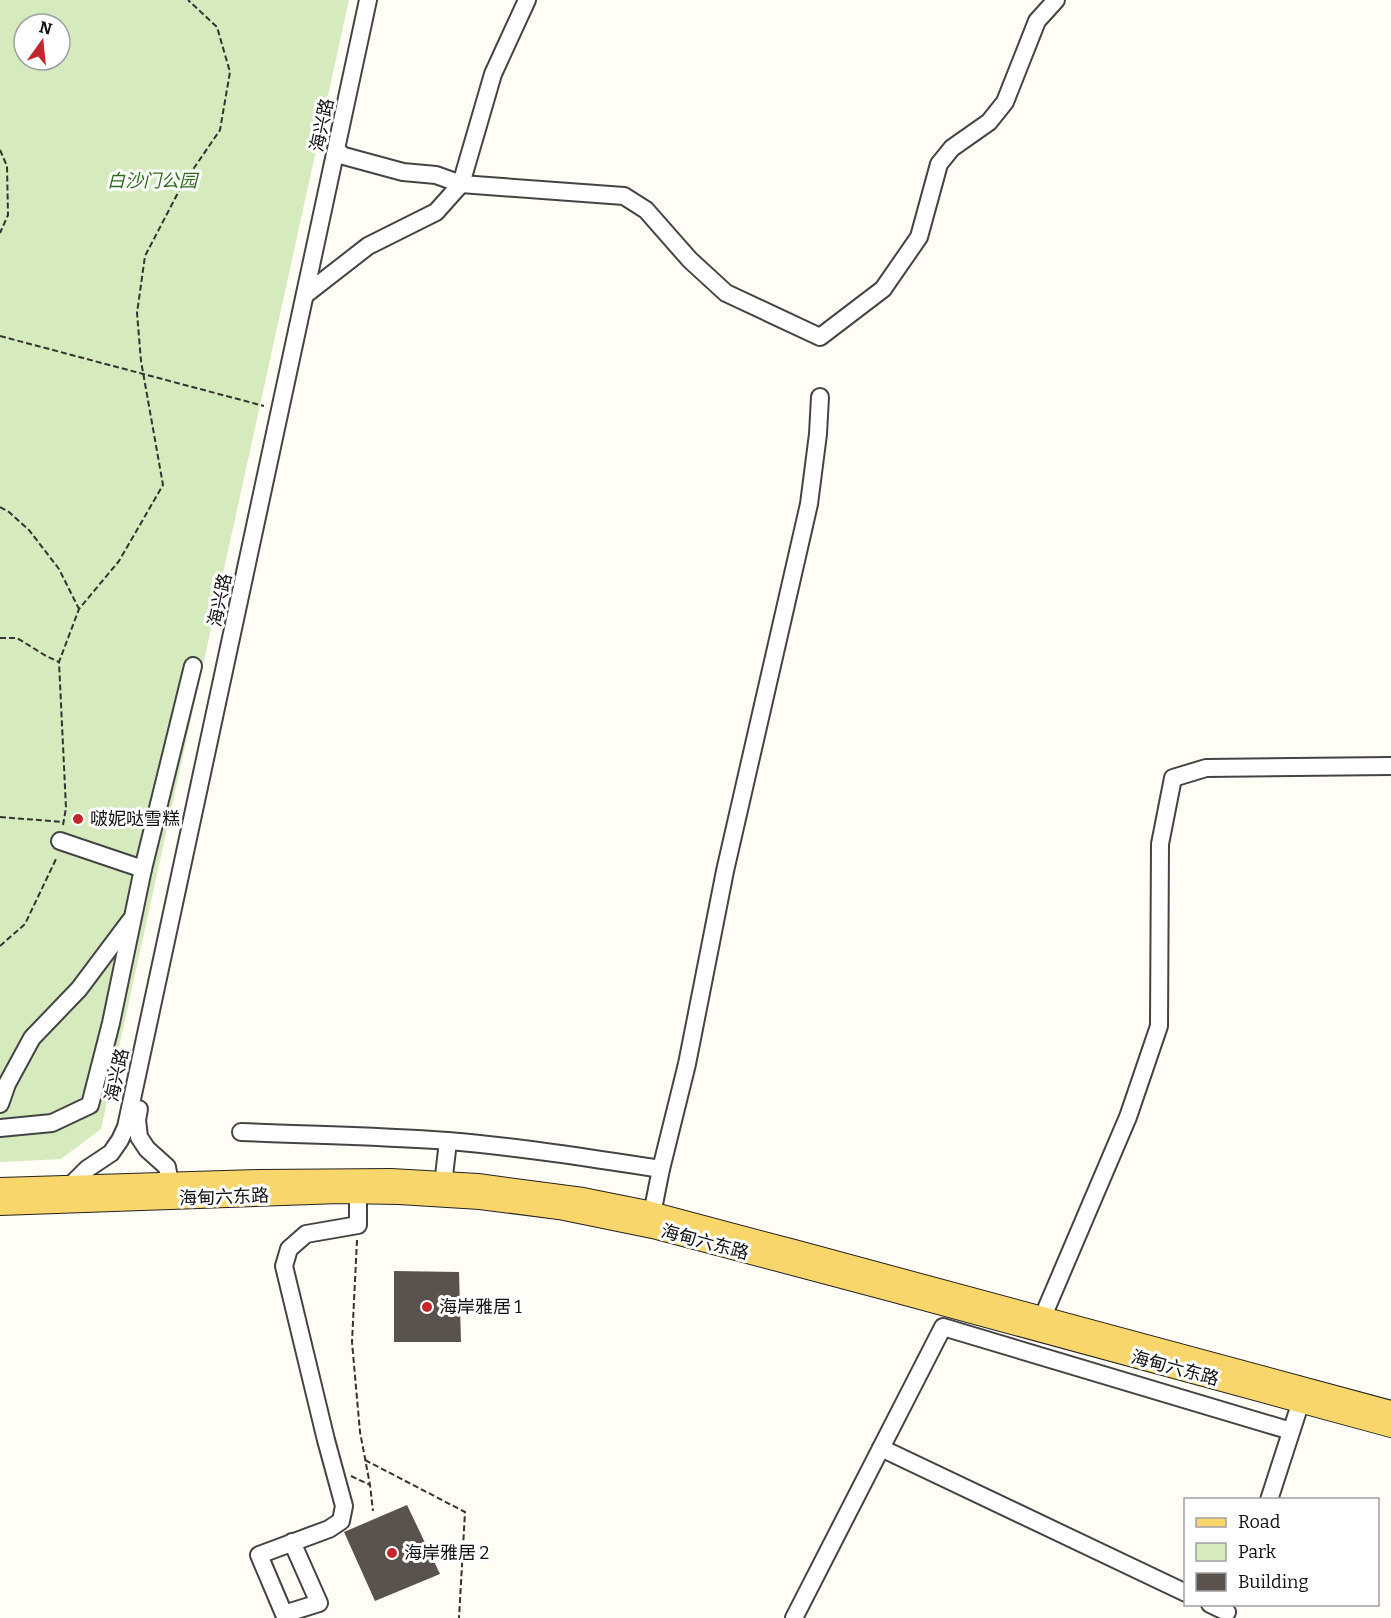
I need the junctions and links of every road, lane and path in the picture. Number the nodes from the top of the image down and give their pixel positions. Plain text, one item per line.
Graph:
1 (188, 0) edge
2 (368, 0) edge
3 (376, 0) edge
4 (527, 0) edge
5 (1056, 0) edge
6 (0, 150) edge
7 (341, 153) junction
8 (461, 184) junction
9 (0, 233) edge
10 (311, 290) junction
11 (0, 336) edge
12 (144, 374) junction
13 (820, 397) dead end
14 (280, 410) junction
15 (0, 507) edge
16 (79, 609) junction
17 (0, 638) edge
18 (59, 662) junction
19 (193, 666) dead end
20 (1391, 766) edge
21 (0, 817) edge
22 (63, 822) junction
23 (60, 841) junction
24 (143, 869) junction
25 (133, 916) junction
26 (0, 946) edge
27 (0, 1104) edge
28 (0, 1128) edge
29 (242, 1132) dead end
30 (448, 1141) junction
31 (662, 1169) junction
32 (170, 1183) junction
33 (70, 1186) junction
34 (356, 1186) junction
35 (0, 1188) edge
36 (442, 1189) junction
37 (0, 1205) edge
38 (651, 1220) junction
39 (358, 1225) junction
40 (1039, 1324) junction
41 (1302, 1395) junction
42 (1391, 1411) edge
43 (1391, 1427) edge
44 (1291, 1431) junction
45 (881, 1448) junction
46 (365, 1460) junction
47 (1270, 1498) edge
48 (373, 1511) dead end
49 (292, 1542) dead end
50 (1184, 1593) edge
51 (1212, 1606) edge
52 (1227, 1612) edge
53 (459, 1618) edge
54 (794, 1618) edge

1 - 12 path
2 - 7 street, 海兴路
3 - 7 street, 海兴路
4 - 8 street
5 - 8 street
6 - 9 path
7 - 8 street
7 - 10 street, 海兴路
8 - 10 street
10 - 14 street, 海兴路
10 - 32 street, 海兴路
11 - 12 path
12 - 14 path
12 - 16 path
13 - 31 street
14 - 33 street, 海兴路
15 - 16 path
16 - 18 path
17 - 18 path
18 - 22 path
19 - 24 street
20 - 40 street
21 - 22 path
22 - 23 path
23 - 24 street
23 - 26 path
24 - 25 street
25 - 27 street
25 - 28 street
29 - 30 street
30 - 31 street
30 - 36 street
31 - 38 street
32 - 33 main road, 海甸六东路
32 - 34 main road, 海甸六东路
33 - 35 main road, 海甸六东路
34 - 36 main road, 海甸六东路
34 - 37 main road, 海甸六东路
34 - 39 street
36 - 38 main road, 海甸六东路
38 - 40 main road, 海甸六东路
39 - 46 path
39 - 49 street
40 - 41 main road, 海甸六东路
41 - 42 main road, 海甸六东路
41 - 43 main road, 海甸六东路
41 - 44 street
44 - 45 street
44 - 47 street
45 - 50 street
45 - 54 street
46 - 48 path
46 - 53 path
51 - 52 street

